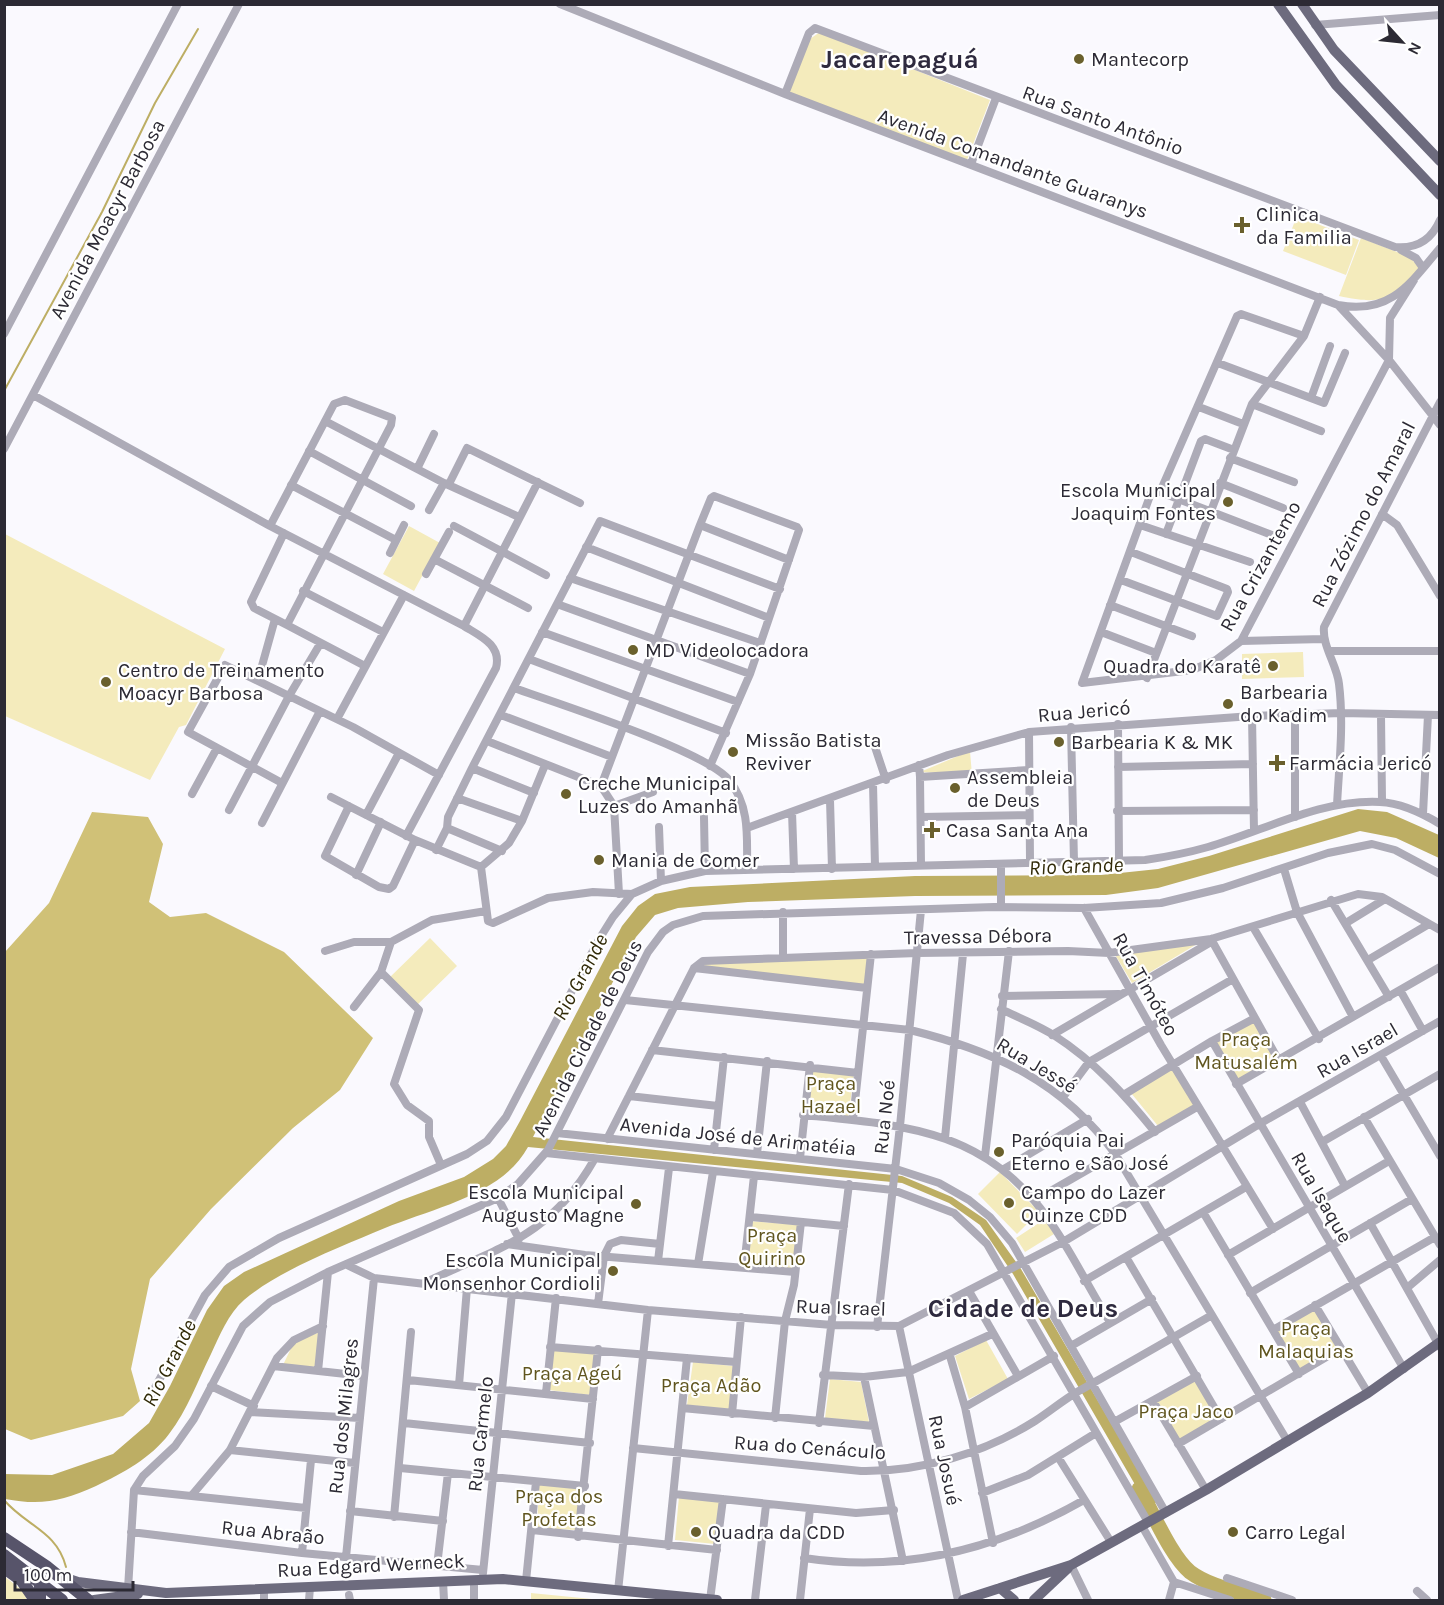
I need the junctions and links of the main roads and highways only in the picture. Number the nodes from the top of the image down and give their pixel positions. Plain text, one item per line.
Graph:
1 (1278, 4) edge
2 (1302, 4) edge
3 (1440, 161) edge
4 (1440, 195) edge
5 (1439, 1344) edge
6 (4, 1538) edge
7 (4, 1545) edge
8 (4, 1555) edge
9 (30, 1562) junction
10 (1071, 1565) junction
11 (4, 1568) edge
12 (1000, 1588) junction
13 (147, 1593) junction
14 (664, 1598) edge
15 (35, 1600) edge
16 (40, 1600) edge
17 (62, 1600) edge
18 (88, 1600) edge
19 (94, 1600) edge
20 (710, 1600) edge
21 (717, 1600) edge
22 (963, 1600) edge
23 (1014, 1600) edge
24 (1034, 1600) edge

1 - 4 main road
2 - 3 main road
5 - 10 main road
6 - 18 highway
7 - 9 highway, Rua Edgard Werneck
8 - 17 highway
9 - 13 main road, Rua Edgard Werneck
9 - 16 highway
10 - 12 main road
10 - 24 main road
11 - 15 highway
12 - 22 main road
12 - 23 main road
13 - 14 main road, Rua Edgard Werneck
13 - 19 main road
14 - 20 main road, Rua Edgard Werneck
20 - 21 main road, Rua Edgard Werneck

